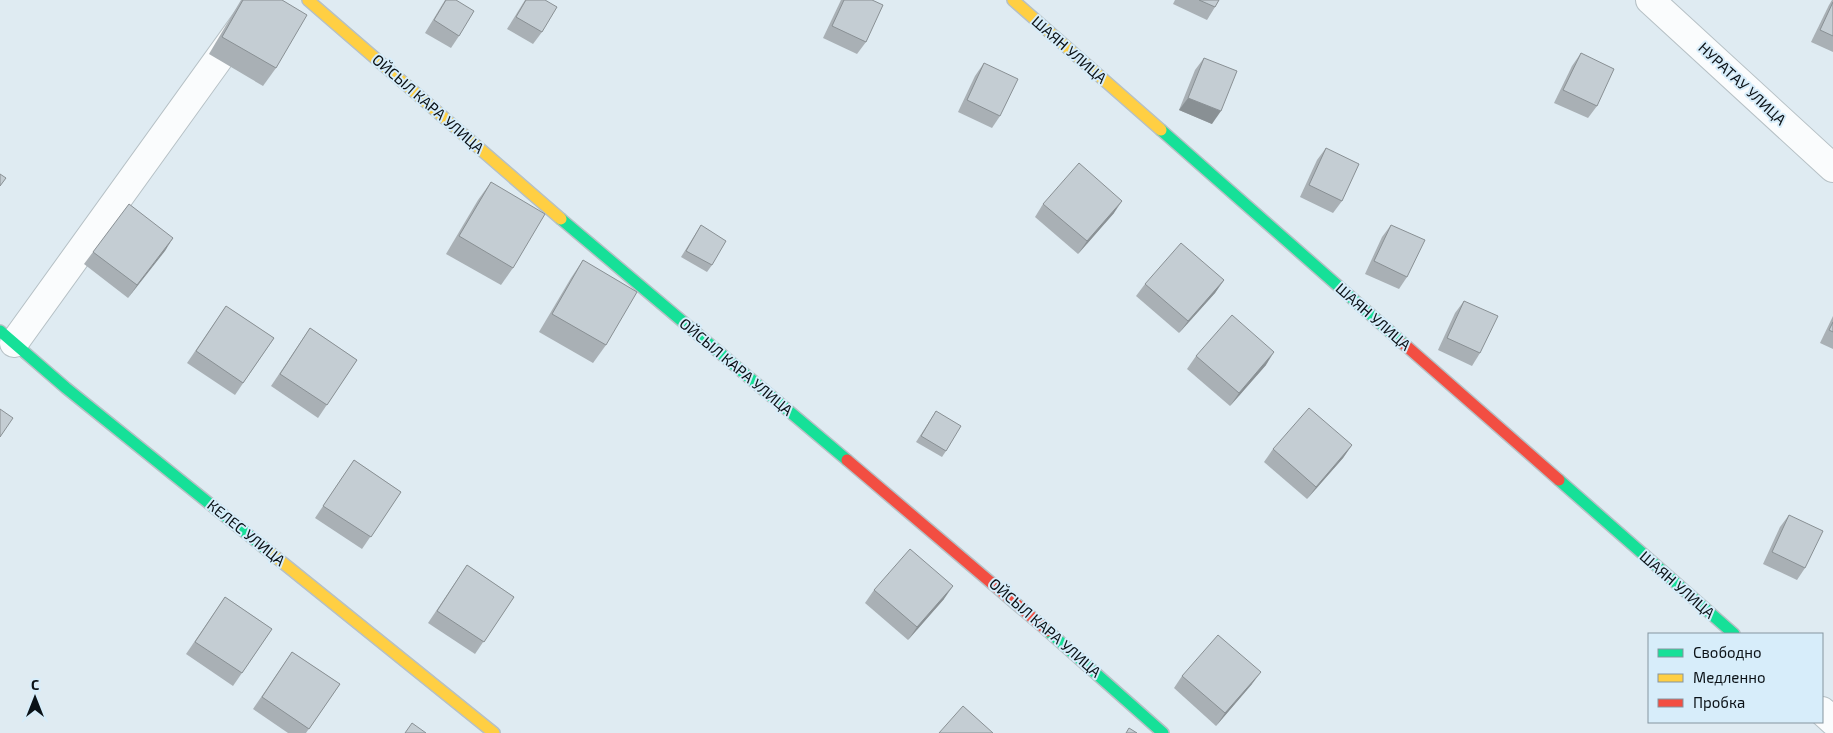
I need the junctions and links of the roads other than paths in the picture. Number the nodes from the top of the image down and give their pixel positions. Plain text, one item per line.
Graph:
1 (261, 0) edge
2 (308, 0) edge
3 (1013, 0) edge
4 (1650, 0) edge
5 (1833, 168) edge
6 (7, 337) edge
7 (1733, 633) edge
8 (1823, 712) edge
9 (1833, 721) edge
10 (494, 733) edge
11 (1163, 733) edge

1 - 6 street
2 - 11 street, ОЙСЫЛ КАРА УЛИЦА
3 - 7 street, ШАЯН УЛИЦА
4 - 5 street, НУРАТАУ УЛИЦА
6 - 10 street, КЕЛЕС УЛИЦА
8 - 9 street

